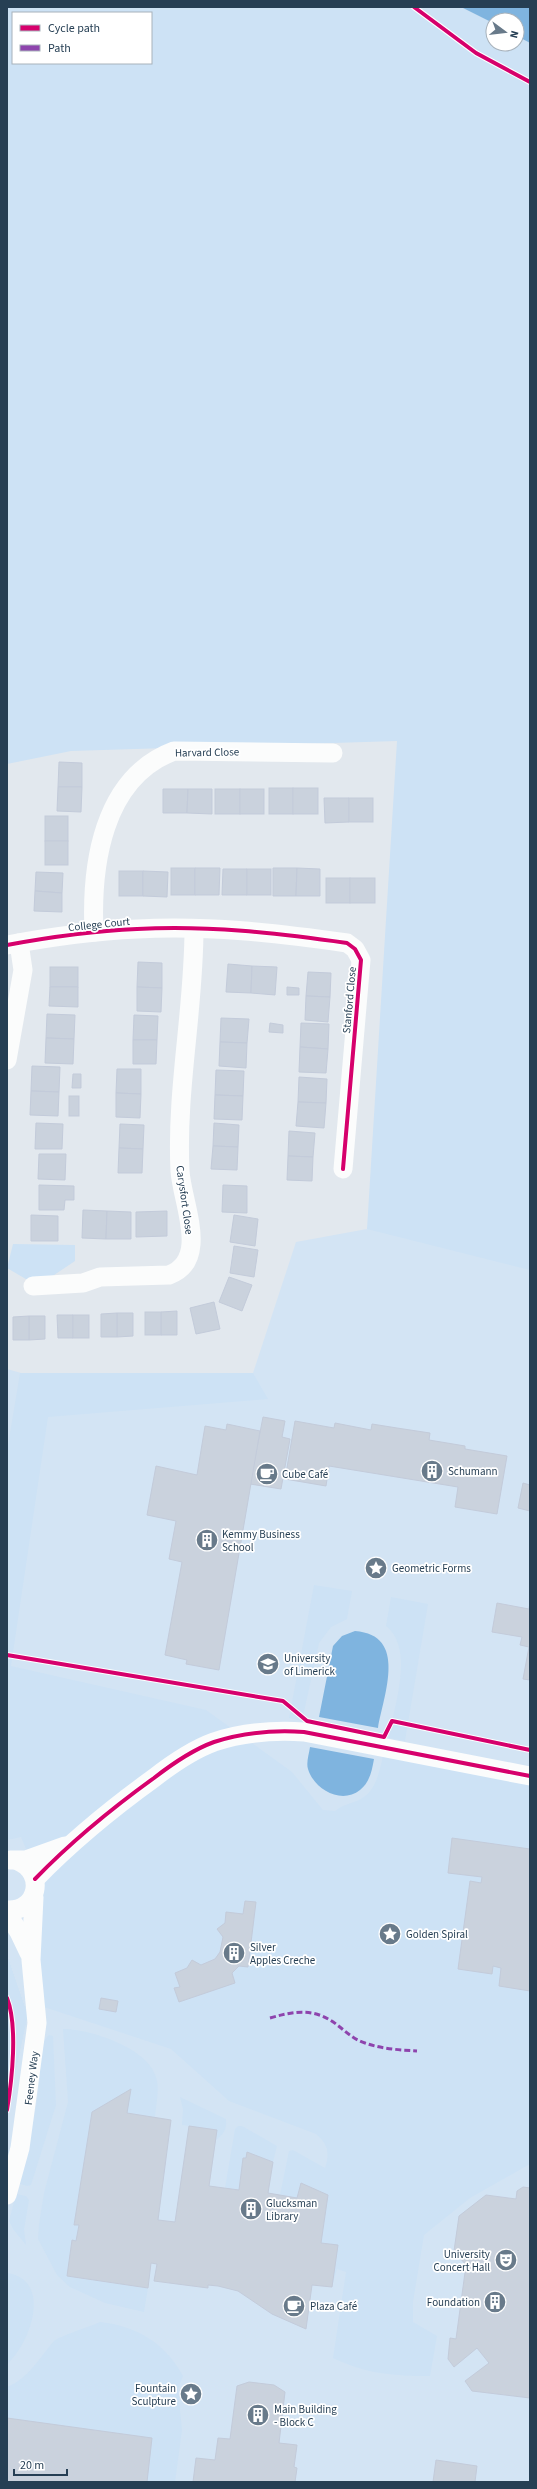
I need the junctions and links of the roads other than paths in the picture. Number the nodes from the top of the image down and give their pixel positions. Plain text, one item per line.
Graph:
1 (333, 753) dead end
2 (194, 928) junction
3 (94, 932) junction
4 (13, 944) edge
5 (7, 1060) edge
6 (343, 1169) dead end
7 (33, 1286) dead end
8 (530, 1776) edge
9 (70, 1844) junction
10 (12, 1861) edge
11 (35, 1888) junction
12 (7, 1912) edge
13 (31, 1960) junction
14 (7, 2195) edge

1 - 3 street, Harvard Close
2 - 3 street, College Court
2 - 6 street, Stanford Close
2 - 7 street, Carysfort Close
3 - 4 street, College Court
4 - 5 street
8 - 9 street
9 - 10 street
9 - 11 street
10 - 11 street
11 - 12 street
11 - 13 street, Feeney Way
12 - 13 street, Feeney Way
13 - 14 street, Feeney Way

